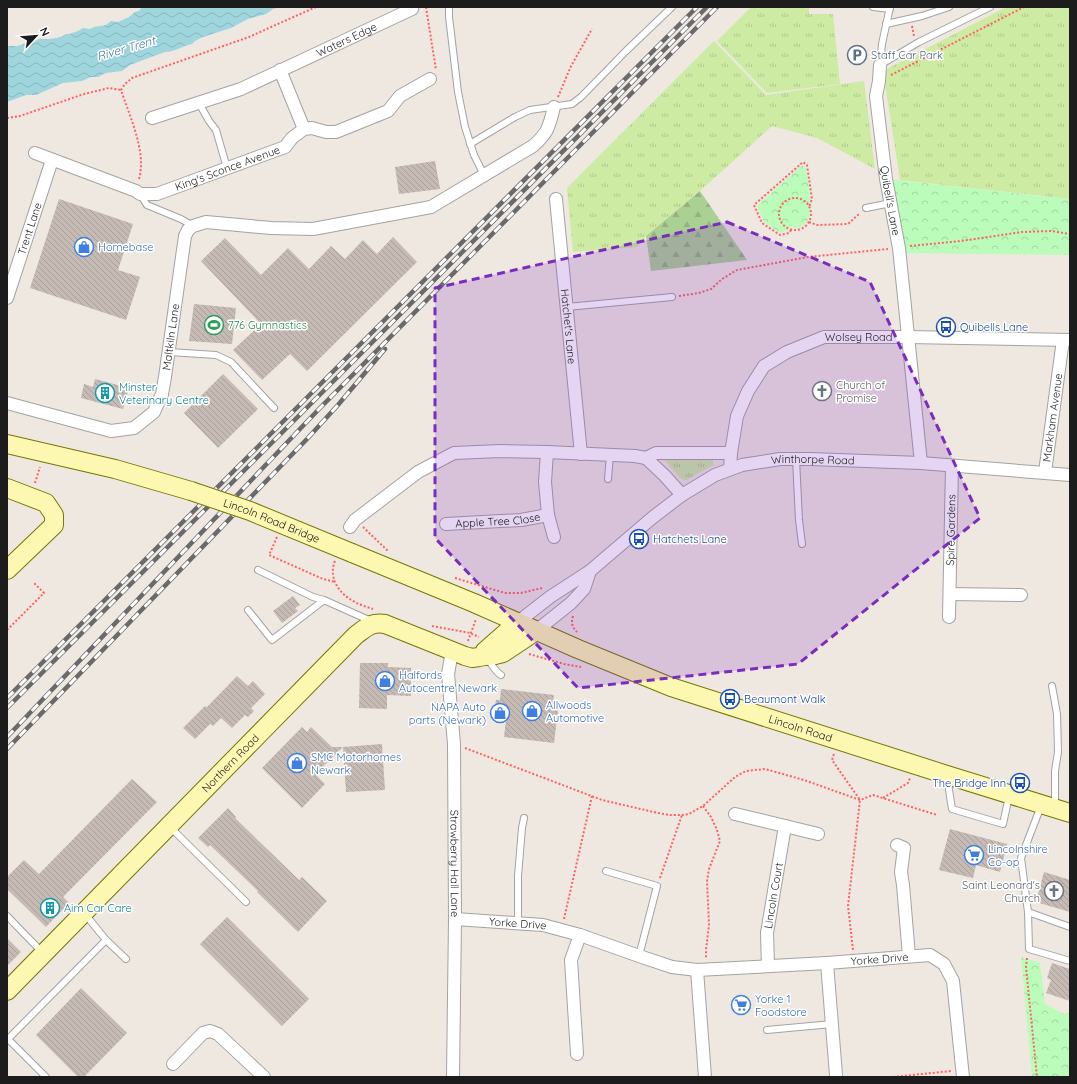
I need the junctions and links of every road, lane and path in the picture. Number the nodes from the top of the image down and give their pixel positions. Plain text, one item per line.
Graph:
1 (316, 7) edge
2 (426, 7) edge
3 (449, 7) edge
4 (672, 7) edge
5 (873, 7) edge
6 (949, 7) edge
7 (990, 7) edge
8 (1024, 7) edge
9 (890, 8) edge
10 (412, 10) dead end
11 (910, 19) junction
12 (886, 24) junction
13 (592, 29) dead end
14 (909, 39) dead end
15 (880, 65) junction
16 (280, 70) junction
17 (430, 79) joint
18 (879, 81) junction
19 (121, 90) junction
20 (199, 103) junction
21 (554, 107) junction
22 (7, 118) edge
23 (152, 118) dead end
24 (304, 129) junction
25 (470, 144) junction
26 (35, 153) dead end
27 (52, 160) junction
28 (227, 168) junction
29 (484, 175) junction
30 (138, 192) junction
31 (556, 199) dead end
32 (891, 203) junction
33 (809, 207) junction
34 (866, 208) joint
35 (809, 222) junction
36 (193, 226) junction
37 (791, 230) junction
38 (1070, 234) edge
39 (899, 248) junction
40 (672, 297) joint
41 (7, 298) edge
42 (567, 307) junction
43 (908, 337) junction
44 (1067, 340) edge
45 (169, 352) junction
46 (7, 403) edge
47 (274, 408) dead end
48 (7, 444) edge
49 (547, 452) junction
50 (731, 453) junction
51 (581, 454) junction
52 (610, 455) junction
53 (646, 458) junction
54 (796, 459) junction
55 (42, 462) dead end
56 (921, 463) junction
57 (952, 466) junction
58 (730, 469) junction
59 (1046, 472) junction
60 (1070, 475) edge
61 (608, 479) dead end
62 (7, 488) edge
63 (682, 495) junction
64 (30, 497) junction
65 (548, 515) junction
66 (352, 523) joint
67 (446, 524) dead end
68 (278, 537) dead end
69 (554, 537) dead end
70 (802, 544) dead end
71 (390, 553) dead end
72 (344, 555) junction
73 (7, 570) edge
74 (258, 570) dead end
75 (590, 571) junction
76 (449, 576) dead end
77 (33, 582) dead end
78 (335, 582) junction
79 (545, 587) dead end
80 (950, 594) junction
81 (1021, 595) dead end
82 (324, 600) junction
83 (248, 610) dead end
84 (377, 617) junction
85 (949, 617) dead end
86 (481, 621) dead end
87 (518, 622) junction
88 (432, 626) dead end
89 (7, 630) edge
90 (536, 631) junction
91 (470, 633) junction
92 (460, 648) junction
93 (525, 653) dead end
94 (485, 656) junction
95 (586, 668) dead end
96 (501, 675) dead end
97 (1052, 686) dead end
98 (839, 741) junction
99 (454, 744) junction
100 (915, 765) junction
101 (947, 775) junction
102 (1010, 794) junction
103 (592, 796) junction
104 (883, 798) junction
105 (860, 800) junction
106 (703, 806) junction
107 (1055, 808) edge
108 (735, 814) dead end
109 (682, 815) junction
110 (937, 815) dead end
111 (524, 818) dead end
112 (169, 826) junction
113 (785, 826) junction
114 (818, 834) dead end
115 (897, 845) dead end
116 (606, 871) dead end
117 (657, 886) junction
118 (246, 902) dead end
119 (84, 912) junction
120 (1028, 912) junction
121 (7, 916) edge
122 (455, 919) junction
123 (518, 923) junction
124 (1070, 927) edge
125 (562, 930) junction
126 (580, 935) junction
127 (106, 940) junction
128 (1029, 949) junction
129 (44, 953) junction
130 (639, 956) junction
131 (909, 956) junction
132 (126, 959) dead end
133 (854, 961) junction
134 (1070, 961) edge
135 (827, 963) junction
136 (768, 966) junction
137 (702, 970) junction
138 (7, 991) edge
139 (832, 1024) junction
140 (767, 1030) dead end
141 (7, 1039) edge
142 (578, 1054) dead end
143 (173, 1064) dead end
144 (962, 1073) edge
145 (836, 1075) dead end
146 (46, 1077) edge
147 (264, 1077) edge
148 (453, 1077) edge
149 (705, 1077) edge
150 (893, 1077) edge
151 (1037, 1077) edge

1 - 19 path
2 - 17 path
3 - 25 lane
4 - 21 lane
5 - 9 lane
6 - 11 lane
7 - 15 lane
8 - 18 path
9 - 12 lane
10 - 16 street, Waters Edge
11 - 12 lane
11 - 14 path
12 - 15 lane
13 - 21 path
15 - 18 street, Quibell's Lane
16 - 20 street, Waters Edge
16 - 24 street
17 - 24 street
18 - 32 street, Quibell's Lane
19 - 22 path
19 - 30 path
20 - 23 street, Waters Edge
20 - 28 lane
21 - 25 lane
21 - 29 street
24 - 28 street, King's Sconce Avenue
25 - 29 lane
26 - 27 street, King's Sconce Avenue
27 - 30 street, King's Sconce Avenue
27 - 41 street, Trent Lane
28 - 30 street, King's Sconce Avenue
29 - 36 street
30 - 36 lane
31 - 42 street, Hatchet's Lane
32 - 34 lane
32 - 39 street, Quibell's Lane
33 - 35 path
33 - 37 path
33 - 37 path
34 - 35 path
35 - 37 path
36 - 45 street, Maltkiln Lane
38 - 39 path
39 - 40 path
39 - 43 street, Quibell's Lane
40 - 42 lane
42 - 51 street, Hatchet's Lane
43 - 44 street, Wolsey Road
43 - 50 street, Wolsey Road
43 - 56 street, Quibell's Lane
44 - 59 street, Markham Avenue
45 - 46 street, Maltkiln Lane
45 - 47 lane
48 - 72 main road, Lincoln Road Bridge, bridge
49 - 51 street
49 - 65 street, Apple Tree Close
49 - 66 street
50 - 53 street
50 - 58 street, Wolsey Road
51 - 52 street
52 - 53 street
52 - 61 lane
53 - 63 street
54 - 56 street, Winthorpe Road
54 - 58 street, Winthorpe Road
54 - 70 lane
55 - 64 path
56 - 57 street, Winthorpe Road
57 - 59 street, Winthorpe Road
57 - 80 street, Spire Gardens
58 - 63 street, Winthorpe Road
59 - 60 street, Winthorpe Road
62 - 64 main road
63 - 75 street, Winthorpe Road
64 - 73 main road
65 - 67 street, Apple Tree Close
65 - 69 street, Apple Tree Close
66 - 71 path
68 - 78 path
72 - 78 path
72 - 87 main road, Lincoln Road Bridge
74 - 82 lane
75 - 87 street, Winthorpe Road
75 - 90 street
76 - 79 path
77 - 89 path
78 - 84 path
80 - 81 street
80 - 85 street, Spire Gardens
82 - 83 lane
82 - 84 lane
84 - 92 main road
84 - 112 main road, Northern Road
86 - 91 path
87 - 90 main road, Lincoln Road
87 - 94 main road
88 - 91 path
90 - 94 main road
90 - 98 main road, Lincoln Road
91 - 92 path
92 - 94 main road
92 - 99 street, Strawberry Hall Lane
93 - 95 path
94 - 96 lane
97 - 107 lane
98 - 100 main road, Lincoln Road
98 - 105 path
99 - 103 path
99 - 122 street, Strawberry Hall Lane
100 - 101 main road, Lincoln Road
100 - 104 path
101 - 102 main road, Lincoln Road
101 - 102 lane
102 - 107 main road, Lincoln Road
103 - 109 path
103 - 125 path
104 - 105 path
104 - 110 path
105 - 106 path
105 - 133 path
106 - 109 path
106 - 137 path
107 - 120 lane
108 - 113 street
109 - 117 path
111 - 123 lane
112 - 118 lane
112 - 119 main road, Northern Road
113 - 114 street
113 - 136 street, Lincoln Court
115 - 131 street
116 - 117 lane
117 - 130 lane
119 - 127 lane
119 - 129 main road, Northern Road
120 - 124 lane
120 - 128 lane
121 - 129 lane
122 - 123 street, Yorke Drive
122 - 148 street, Strawberry Hall Lane
123 - 125 street, Yorke Drive
125 - 126 street, Yorke Drive
126 - 130 street, Yorke Drive
126 - 142 street
127 - 132 lane
127 - 141 lane
128 - 134 lane
128 - 151 path
129 - 138 main road, Northern Road
130 - 137 street, Yorke Drive
131 - 133 street, Yorke Drive
131 - 144 street, Yorke Drive
133 - 135 street, Yorke Drive
135 - 136 street, Yorke Drive
135 - 139 street
136 - 137 street, Yorke Drive
137 - 149 street
139 - 140 lane
139 - 145 street
141 - 146 lane
143 - 147 street
144 - 150 path

